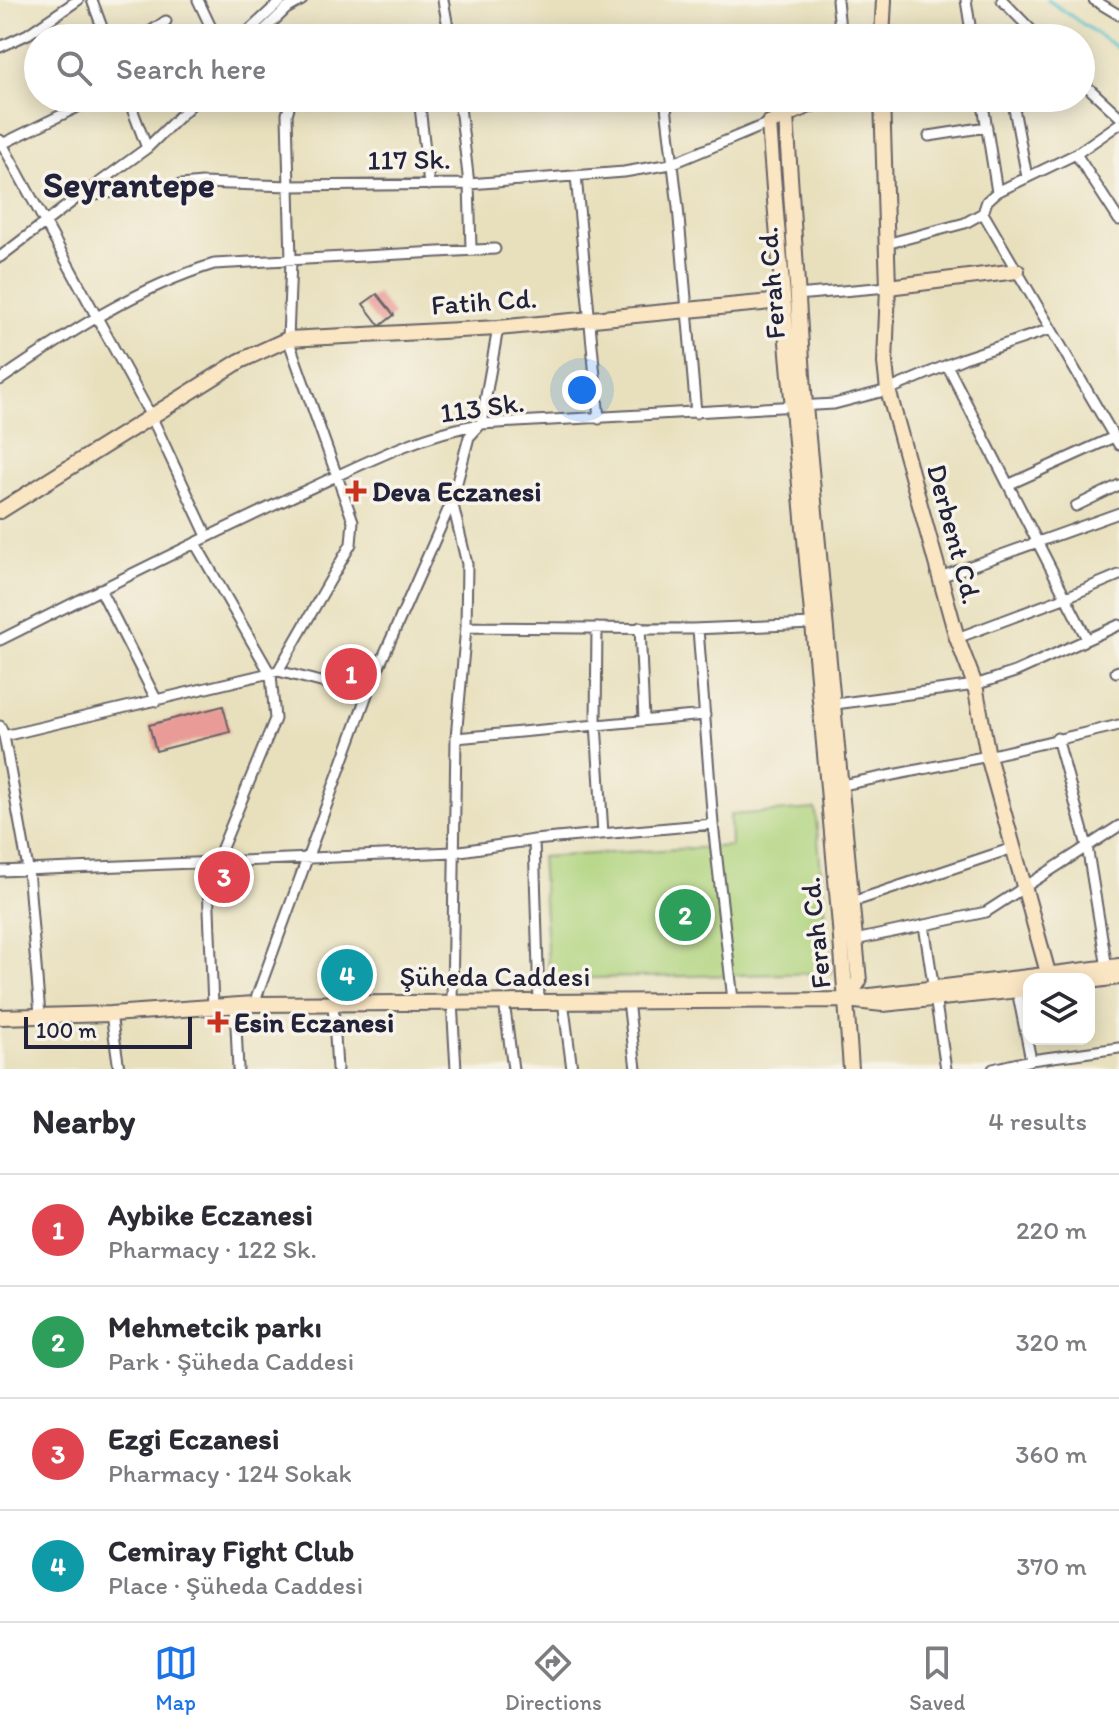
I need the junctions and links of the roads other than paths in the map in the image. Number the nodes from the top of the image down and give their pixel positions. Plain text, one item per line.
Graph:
1 (78, 0) edge
2 (92, 0) edge
3 (198, 0) edge
4 (282, 0) edge
5 (302, 0) edge
6 (443, 0) edge
7 (837, 0) edge
8 (884, 0) edge
9 (966, 0) edge
10 (1002, 0) edge
11 (1094, 0) edge
12 (1119, 15) edge
13 (166, 21) dead end
14 (43, 24) edge
15 (101, 24) edge
16 (162, 24) edge
17 (209, 24) edge
18 (256, 24) edge
19 (270, 24) edge
20 (447, 24) edge
21 (840, 24) edge
22 (883, 24) edge
23 (970, 24) edge
24 (1025, 24) edge
25 (24, 36) edge
26 (0, 47) edge
27 (1095, 94) edge
28 (66, 112) edge
29 (133, 112) edge
30 (184, 112) edge
31 (288, 112) edge
32 (421, 112) edge
33 (461, 112) edge
34 (666, 112) edge
35 (795, 112) edge
36 (882, 112) edge
37 (984, 112) edge
38 (1015, 112) edge
39 (786, 116) junction
40 (1119, 116) edge
41 (769, 123) junction
42 (1119, 124) edge
43 (987, 127) junction
44 (929, 136) dead end
45 (1, 143) edge
46 (147, 148) junction
47 (1076, 154) junction
48 (671, 164) junction
49 (576, 176) junction
50 (1027, 177) junction
51 (469, 184) junction
52 (429, 185) junction
53 (290, 186) junction
54 (997, 192) junction
55 (77, 198) junction
56 (983, 213) junction
57 (1119, 220) edge
58 (45, 223) junction
59 (886, 244) junction
60 (471, 248) junction
61 (495, 249) dead end
62 (0, 257) edge
63 (291, 260) junction
64 (1017, 271) junction
65 (888, 287) junction
66 (797, 295) junction
67 (782, 301) junction
68 (686, 310) junction
69 (97, 318) junction
70 (590, 320) junction
71 (498, 328) junction
72 (1051, 329) junction
73 (288, 339) junction
74 (947, 365) junction
75 (0, 380) edge
76 (888, 390) junction
77 (799, 406) junction
78 (696, 413) junction
79 (152, 418) junction
80 (599, 419) junction
81 (481, 424) junction
82 (1116, 441) edge
83 (338, 476) junction
84 (1010, 484) junction
85 (1119, 485) edge
86 (452, 501) junction
87 (1076, 506) dead end
88 (0, 511) edge
89 (1119, 513) edge
90 (207, 536) junction
91 (195, 543) junction
92 (1039, 543) junction
93 (1119, 575) edge
94 (940, 577) junction
95 (100, 589) junction
96 (1064, 598) junction
97 (813, 624) junction
98 (1119, 625) edge
99 (466, 627) junction
100 (640, 627) junction
101 (597, 628) junction
102 (698, 629) junction
103 (957, 638) junction
104 (1087, 639) junction
105 (0, 640) edge
106 (274, 673) junction
107 (975, 685) junction
108 (367, 694) junction
109 (157, 701) junction
110 (828, 705) junction
111 (705, 715) junction
112 (644, 720) junction
113 (596, 723) junction
114 (1119, 725) edge
115 (0, 726) edge
116 (4, 736) junction
117 (456, 738) junction
118 (1057, 738) junction
119 (988, 756) junction
120 (835, 786) junction
121 (713, 824) junction
122 (1119, 826) edge
123 (603, 834) junction
124 (534, 840) junction
125 (1087, 846) junction
126 (1013, 848) junction
127 (454, 852) junction
128 (306, 857) junction
129 (212, 861) junction
130 (28, 869) junction
131 (0, 871) edge
132 (1023, 887) junction
133 (852, 902) junction
134 (924, 925) junction
135 (855, 940) junction
136 (1115, 970) edge
137 (1048, 973) joint
138 (1023, 977) edge
139 (1095, 978) edge
140 (1023, 989) edge
141 (933, 993) junction
142 (733, 1000) junction
143 (846, 1000) junction
144 (563, 1001) junction
145 (628, 1001) junction
146 (452, 1002) junction
147 (504, 1002) junction
148 (539, 1002) junction
149 (333, 1003) junction
150 (254, 1004) junction
151 (235, 1005) junction
152 (213, 1006) junction
153 (111, 1014) junction
154 (40, 1015) junction
155 (0, 1017) edge
156 (1029, 1045) edge
157 (1119, 1048) edge
158 (1031, 1060) junction
159 (119, 1069) edge
160 (238, 1069) edge
161 (337, 1069) edge
162 (456, 1069) edge
163 (513, 1069) edge
164 (572, 1069) edge
165 (636, 1069) edge
166 (851, 1069) edge
167 (946, 1069) edge
168 (993, 1069) edge

1 - 14 street
2 - 15 street
3 - 17 street
4 - 18 street
5 - 19 street
6 - 20 street
7 - 21 street
8 - 22 street
9 - 23 street
10 - 24 street
11 - 12 street
13 - 16 street
25 - 26 street
27 - 40 street
28 - 45 street
29 - 46 street
30 - 46 street
31 - 53 street
32 - 52 street
33 - 51 street
34 - 48 street
35 - 39 street, 117 Sk.
36 - 59 street, Derbent Cd.
37 - 43 street
38 - 50 street
39 - 41 street, 117 Sk.
39 - 66 street, Ferah Cd.
41 - 48 street, 117 Sk.
41 - 67 street, Ferah Cd.
42 - 47 street
43 - 44 street
43 - 54 street
45 - 58 street
46 - 55 street
47 - 50 street
47 - 57 street
48 - 49 street, 117 Sk.
48 - 68 street
49 - 51 street, 117 Sk.
49 - 70 street
50 - 54 street
51 - 52 street, 117 Sk.
51 - 60 street
52 - 53 street, 117 Sk.
53 - 55 street, 117 Sk.
53 - 63 street
54 - 56 street
55 - 58 street, 117 Sk.
56 - 59 street
56 - 64 street
58 - 62 street, 117 Sk.
58 - 69 street
59 - 65 street, Derbent Cd.
60 - 61 street
60 - 63 street
63 - 69 street
63 - 73 street
64 - 65 street, Fatih Cd.
64 - 72 street
65 - 66 street, Fatih Cd.
65 - 76 street, Derbent Cd.
66 - 67 street, Fatih Cd.
66 - 77 street, Ferah Cd.
67 - 68 street, Fatih Cd.
67 - 77 street, Ferah Cd.
68 - 70 street, Fatih Cd.
68 - 78 street
69 - 75 street
69 - 79 street
70 - 71 street, Fatih Cd.
70 - 80 street
71 - 73 street, Fatih Cd.
71 - 81 street
72 - 74 street, 113 Sk.
72 - 82 street
73 - 79 street, Fatih Cd.
73 - 83 street
74 - 76 street, 113 Sk.
74 - 84 street
76 - 77 street, 113 Sk.
76 - 94 street, Derbent Cd.
77 - 78 street, 113 Sk.
77 - 97 street, Ferah Cd.
77 - 110 street, Ferah Cd.
78 - 80 street, 113 Sk.
79 - 88 street, Fatih Cd.
79 - 90 street
80 - 81 street, 113 Sk.
81 - 83 street, 113 Sk.
81 - 86 street
82 - 84 street
83 - 90 street, 113 Sk.
83 - 106 street
84 - 92 street
85 - 87 street
86 - 99 street
86 - 108 street
89 - 92 street
90 - 91 street, 113 Sk.
91 - 95 street, 113 Sk.
91 - 106 street
92 - 94 street
92 - 96 street
93 - 96 street
94 - 103 street, Derbent Cd.
95 - 105 street, 113 Sk.
95 - 109 street
96 - 103 street
96 - 104 street
97 - 102 street
97 - 110 street, Ferah Cd.
98 - 104 street
99 - 101 street
99 - 117 street
100 - 101 street
100 - 102 street
100 - 112 street
101 - 113 street
102 - 111 street
103 - 107 street, Derbent Cd.
104 - 107 street
106 - 108 street
106 - 109 street
106 - 129 street
107 - 110 street
107 - 119 street, Derbent Cd.
108 - 128 street
109 - 116 street
110 - 120 street, Ferah Cd.
111 - 112 street
111 - 121 street
112 - 113 street
113 - 117 street
113 - 123 street
114 - 118 street
115 - 116 street
116 - 130 street
117 - 127 street
118 - 119 street
118 - 125 street
119 - 120 street
119 - 126 street, Derbent Cd.
120 - 133 street, Ferah Cd.
120 - 143 street, Ferah Cd.
121 - 123 street
121 - 142 street
122 - 125 street
123 - 124 street
124 - 127 street
124 - 148 street
125 - 132 street
125 - 136 street
126 - 132 street, Derbent Cd.
126 - 133 street
127 - 128 street
127 - 146 street
128 - 129 street
128 - 150 street
129 - 130 street
129 - 152 street
130 - 131 street
130 - 154 street
132 - 134 street
132 - 137 street, Derbent Cd.
133 - 135 street, Ferah Cd.
134 - 135 street
134 - 141 street
135 - 143 street, Ferah Cd.
136 - 137 street
136 - 139 street
138 - 141 street
140 - 141 street
141 - 143 street, Şüheda Caddesi
141 - 167 street
142 - 143 street, Şüheda Caddesi
142 - 145 street, Şüheda Caddesi
143 - 166 street
144 - 145 street, Şüheda Caddesi
144 - 148 street, Şüheda Caddesi
144 - 164 street
145 - 165 street
146 - 147 street, Şüheda Caddesi
146 - 149 street, Şüheda Caddesi
146 - 162 street
147 - 148 street, Şüheda Caddesi
147 - 163 street
149 - 150 street, Şüheda Caddesi
149 - 161 street
150 - 151 street, Şüheda Caddesi
151 - 152 street, Şüheda Caddesi
151 - 160 street
152 - 153 street, Şüheda Caddesi
153 - 154 street, Şüheda Caddesi
153 - 159 street
154 - 155 street, Şüheda Caddesi
156 - 158 street
157 - 158 street
158 - 168 street

